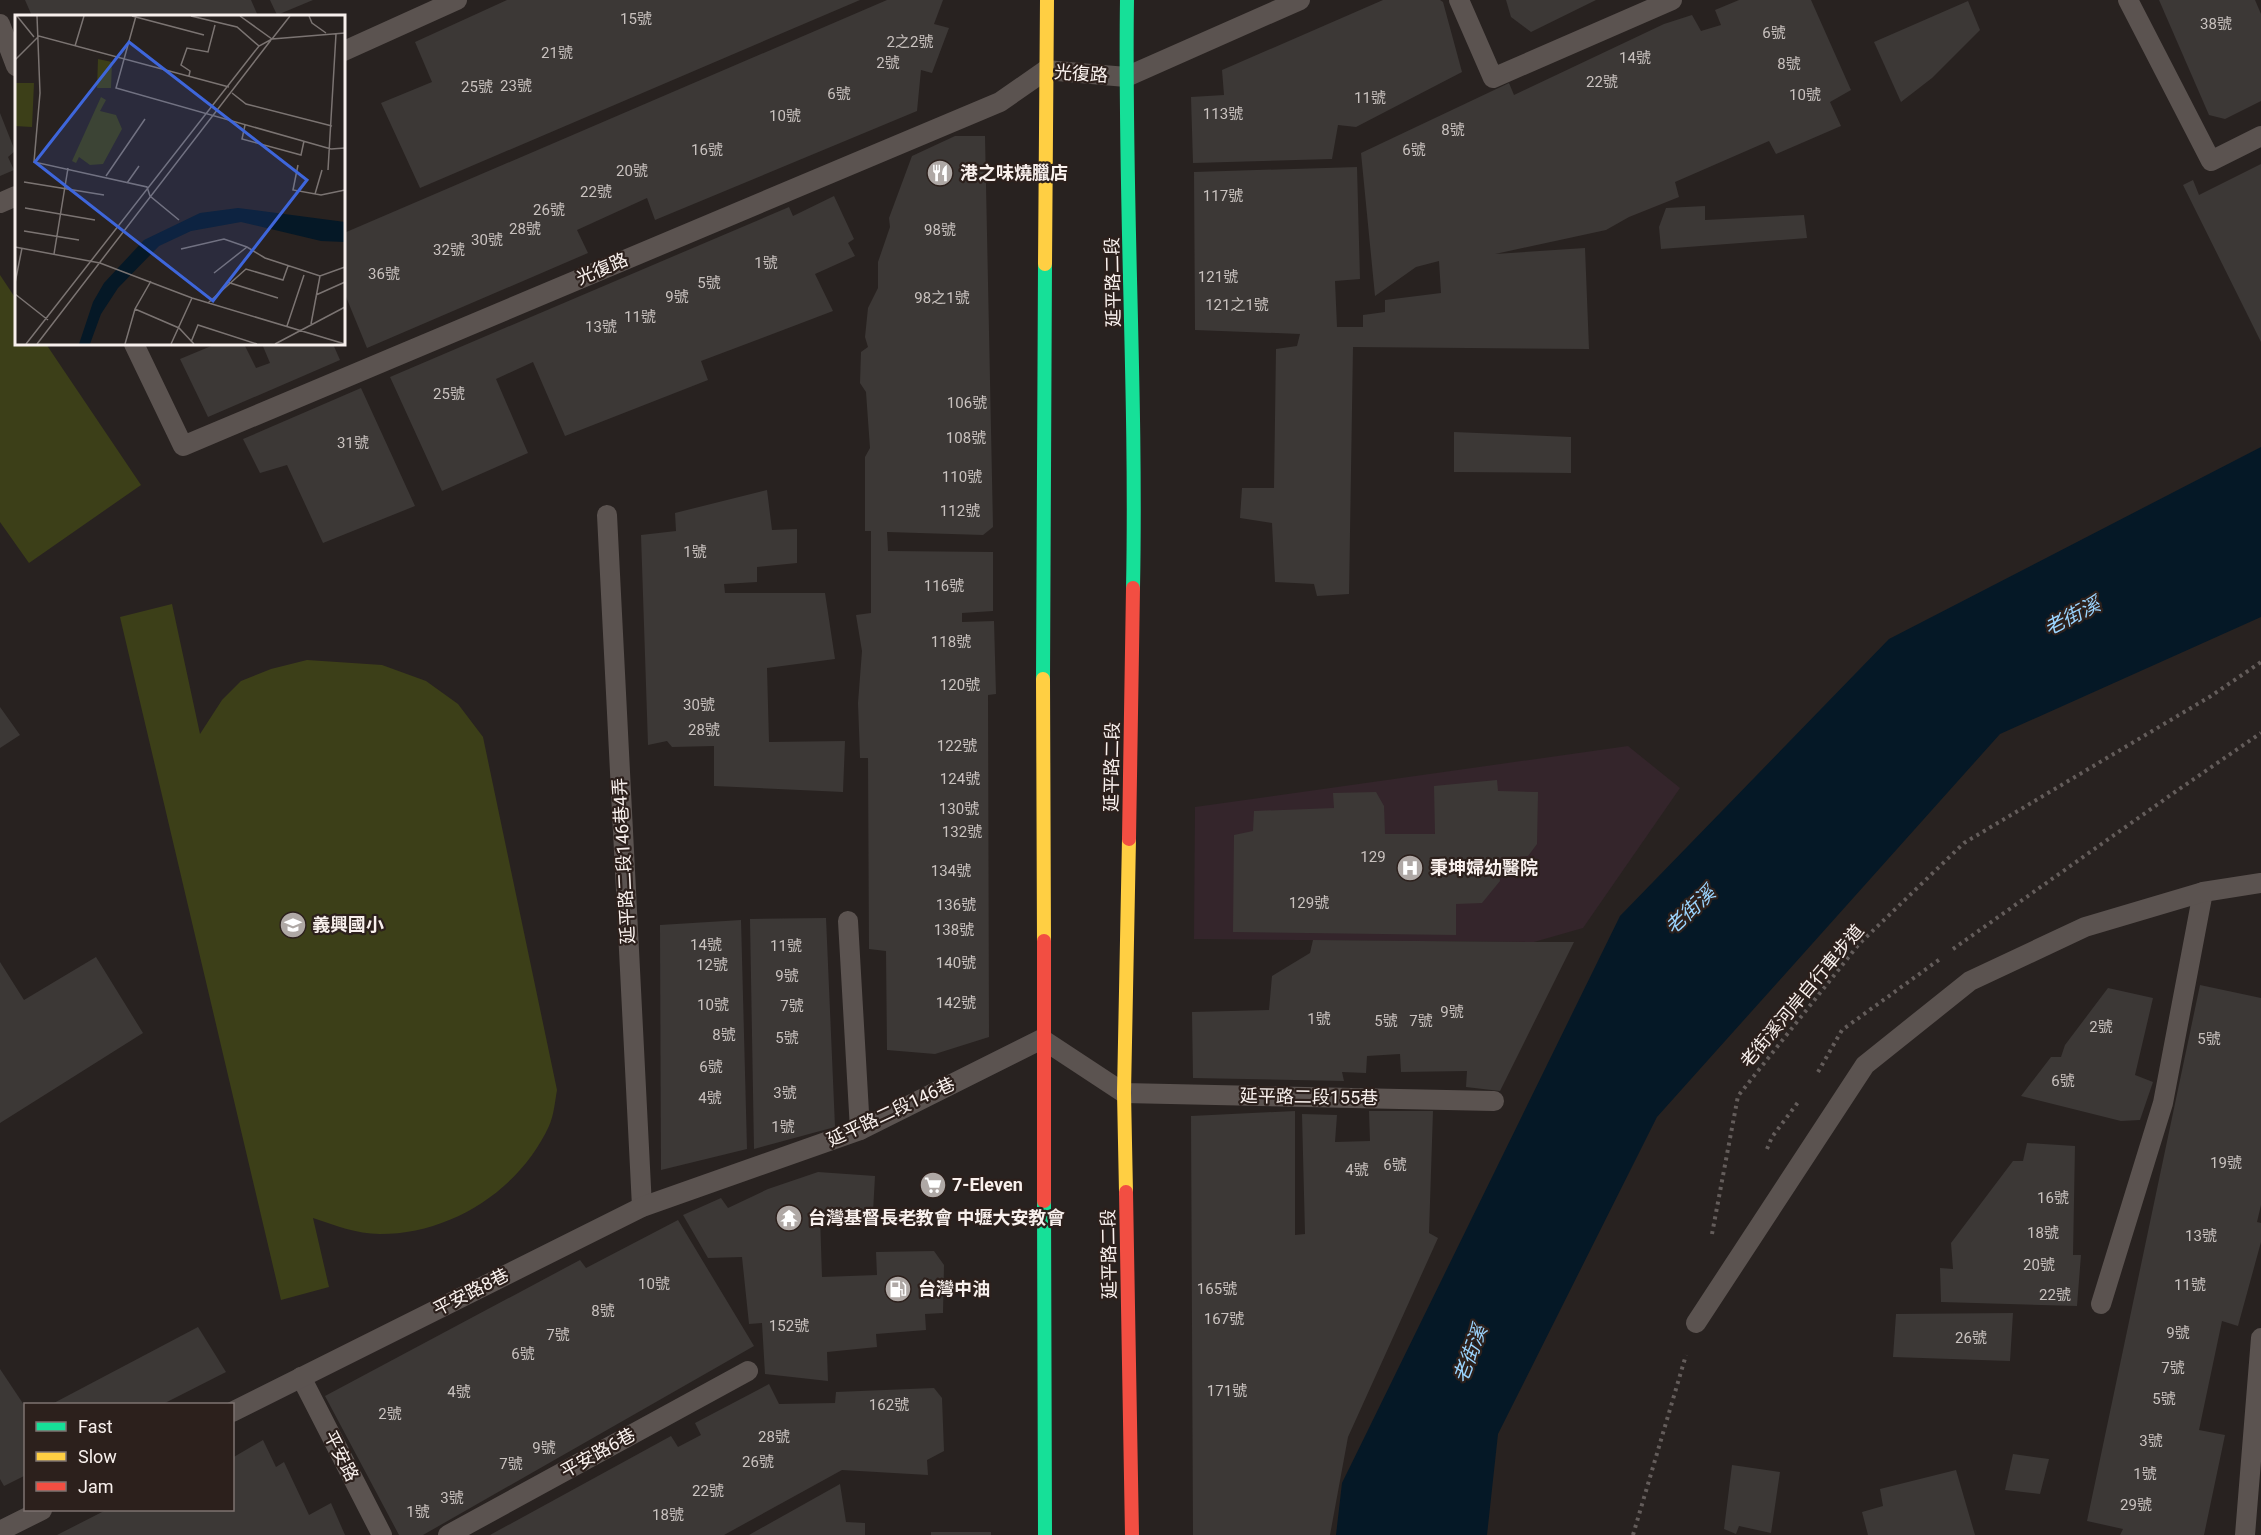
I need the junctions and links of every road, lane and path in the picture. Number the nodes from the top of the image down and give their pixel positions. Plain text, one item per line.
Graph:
1 (457, 0) edge
2 (1047, 0) edge
3 (1127, 0) edge
4 (1300, 0) edge
5 (1459, 0) edge
6 (1672, 0) edge
7 (2128, 0) edge
8 (0, 24) edge
9 (345, 51) edge
10 (15, 63) edge
11 (1046, 70) junction
12 (1126, 77) junction
13 (2261, 136) edge
14 (15, 196) edge
15 (0, 203) edge
16 (134, 345) edge
17 (607, 515) dead end
18 (2261, 662) edge
19 (2261, 883) edge
20 (2203, 892) junction
21 (849, 921) dead end
22 (1042, 1039) junction
23 (1124, 1093) junction
24 (1494, 1101) dead end
25 (860, 1130) junction
26 (642, 1207) junction
27 (1710, 1244) dead end
28 (2101, 1304) dead end
29 (1696, 1323) joint
30 (2261, 1338) edge
31 (748, 1371) dead end
32 (301, 1377) junction
33 (234, 1411) edge
34 (38, 1511) edge
35 (0, 1531) edge
36 (382, 1535) edge
37 (448, 1535) edge
38 (1045, 1535) edge
39 (1132, 1535) edge
40 (1633, 1535) edge
41 (2245, 1535) edge

1 - 9 lane
2 - 11 main road
3 - 12 main road, 延平路二段
4 - 12 lane
5 - 6 lane
7 - 13 lane
8 - 10 lane
11 - 12 lane, 光復路
11 - 16 lane, 光復路
11 - 22 main road
12 - 23 main road, 延平路二段
14 - 15 lane
17 - 26 lane, 延平路二段146巷4弄
18 - 27 path, 老街溪河岸自行車步道
19 - 20 lane
20 - 28 lane
20 - 29 lane
21 - 25 lane
22 - 23 lane
22 - 25 lane, 延平路二段146巷
22 - 38 main road
23 - 24 lane, 延平路二段155巷
23 - 39 main road, 延平路二段
25 - 26 lane, 延平路二段146巷
26 - 32 lane, 平安路8巷
29 - 40 path
30 - 41 lane
31 - 37 lane, 平安路6巷
32 - 33 lane, 平安路8巷
32 - 36 lane, 平安路
34 - 35 lane

